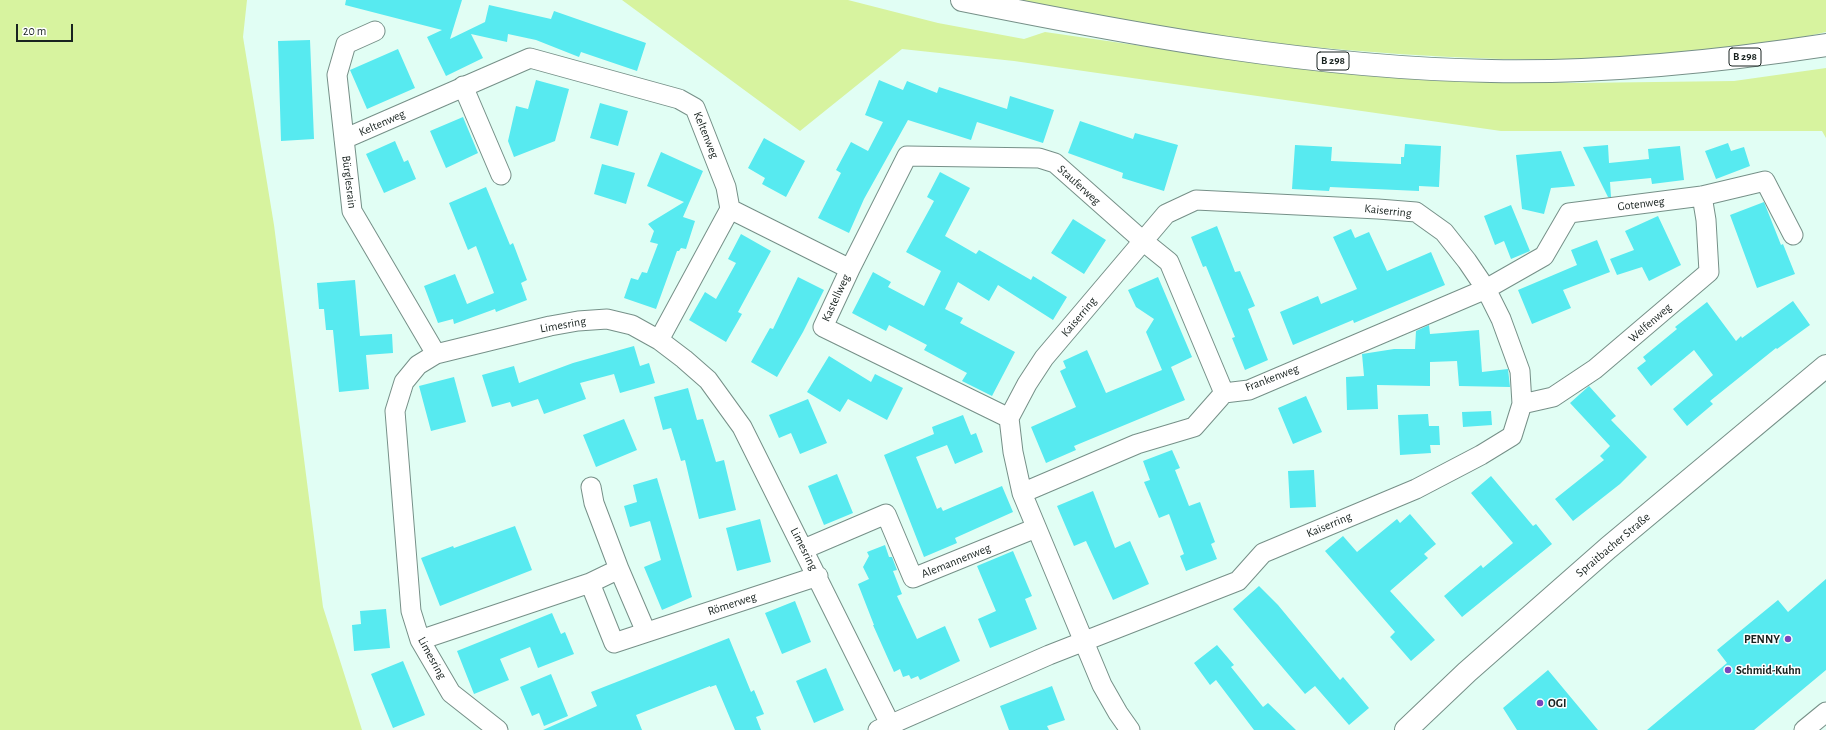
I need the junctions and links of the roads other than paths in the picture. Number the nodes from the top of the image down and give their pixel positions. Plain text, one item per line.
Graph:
1 (962, 0) edge
2 (375, 31) dead end
3 (1826, 45) edge
4 (463, 86) junction
5 (344, 139) junction
6 (501, 175) dead end
7 (1702, 196) junction
8 (730, 209) junction
9 (1793, 235) dead end
10 (1143, 242) junction
11 (850, 269) junction
12 (1486, 289) junction
13 (659, 340) junction
14 (436, 354) junction
15 (1826, 366) edge
16 (1224, 393) junction
17 (1522, 404) junction
18 (1009, 418) junction
19 (591, 487) dead end
20 (1022, 493) junction
21 (1036, 528) junction
22 (804, 549) junction
23 (619, 569) junction
24 (818, 576) junction
25 (590, 583) junction
26 (646, 632) junction
27 (420, 640) junction
28 (1083, 642) junction
29 (1826, 712) edge
30 (888, 728) edge
31 (498, 730) edge
32 (1130, 730) edge
33 (1406, 730) edge
34 (1804, 730) edge

1 - 3 main road, B 298
2 - 5 street, Bürglesrain
4 - 5 street, Keltenweg
4 - 6 street
4 - 8 street, Keltenweg
5 - 14 street, Bürglesrain
7 - 9 street, Gotenweg
7 - 12 street, Gotenweg
7 - 17 street, Welfenweg
8 - 11 street, Kastellweg
8 - 13 street
10 - 11 street, Stauferweg
10 - 12 street, Kaiserring
10 - 16 street, Stauferweg
10 - 18 street, Kaiserring
11 - 18 street, Kastellweg
12 - 16 street, Frankenweg
12 - 17 street, Kaiserring
13 - 14 street, Limesring
13 - 22 street, Limesring
14 - 27 street, Limesring
15 - 33 main road, Spraitbacher Straße
16 - 20 street
17 - 28 street, Kaiserring
18 - 20 street
19 - 23 street
20 - 21 street
21 - 22 street, Alemannenweg
21 - 28 street
22 - 24 street, Limesring
23 - 25 street
23 - 26 street
24 - 26 street, Römerweg
24 - 30 street, Limesring
25 - 26 street, Römerweg
25 - 27 street
27 - 31 street, Limesring
28 - 30 street, Limesring
28 - 32 street
29 - 34 street

